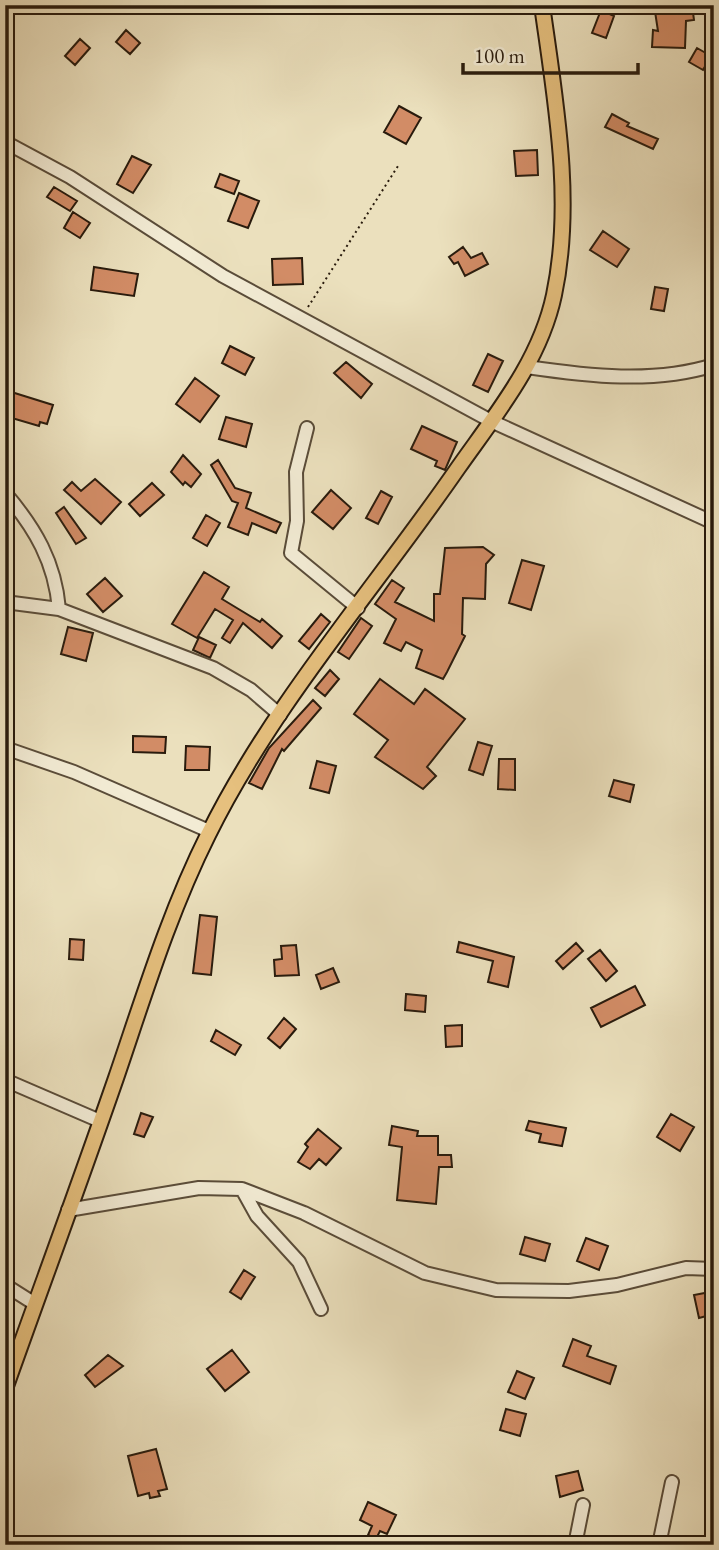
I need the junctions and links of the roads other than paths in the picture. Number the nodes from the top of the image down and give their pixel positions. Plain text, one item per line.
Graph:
1 (542, 5) edge
2 (5, 142) edge
3 (714, 365) edge
4 (527, 367) junction
5 (491, 421) junction
6 (307, 428) dead end
7 (5, 493) edge
8 (714, 523) edge
9 (5, 602) edge
10 (358, 608) junction
11 (59, 609) junction
12 (280, 715) junction
13 (5, 748) edge
14 (209, 831) junction
15 (5, 1080) edge
16 (100, 1121) junction
17 (242, 1189) junction
18 (68, 1210) junction
19 (714, 1269) edge
20 (5, 1285) edge
21 (35, 1304) junction
22 (321, 1309) dead end
23 (5, 1389) edge
24 (672, 1482) dead end
25 (583, 1505) dead end
26 (575, 1545) edge
27 (659, 1545) edge

1 - 4 main road
2 - 5 street
3 - 4 street
4 - 5 main road
5 - 8 street
5 - 10 main road
6 - 10 street
7 - 11 street
9 - 11 street
10 - 12 main road
11 - 12 street
12 - 14 main road
13 - 14 street
14 - 16 main road
15 - 16 street
16 - 18 main road
17 - 18 street
17 - 19 street
17 - 22 street
18 - 21 main road
20 - 21 street
21 - 23 main road
24 - 27 street
25 - 26 street

